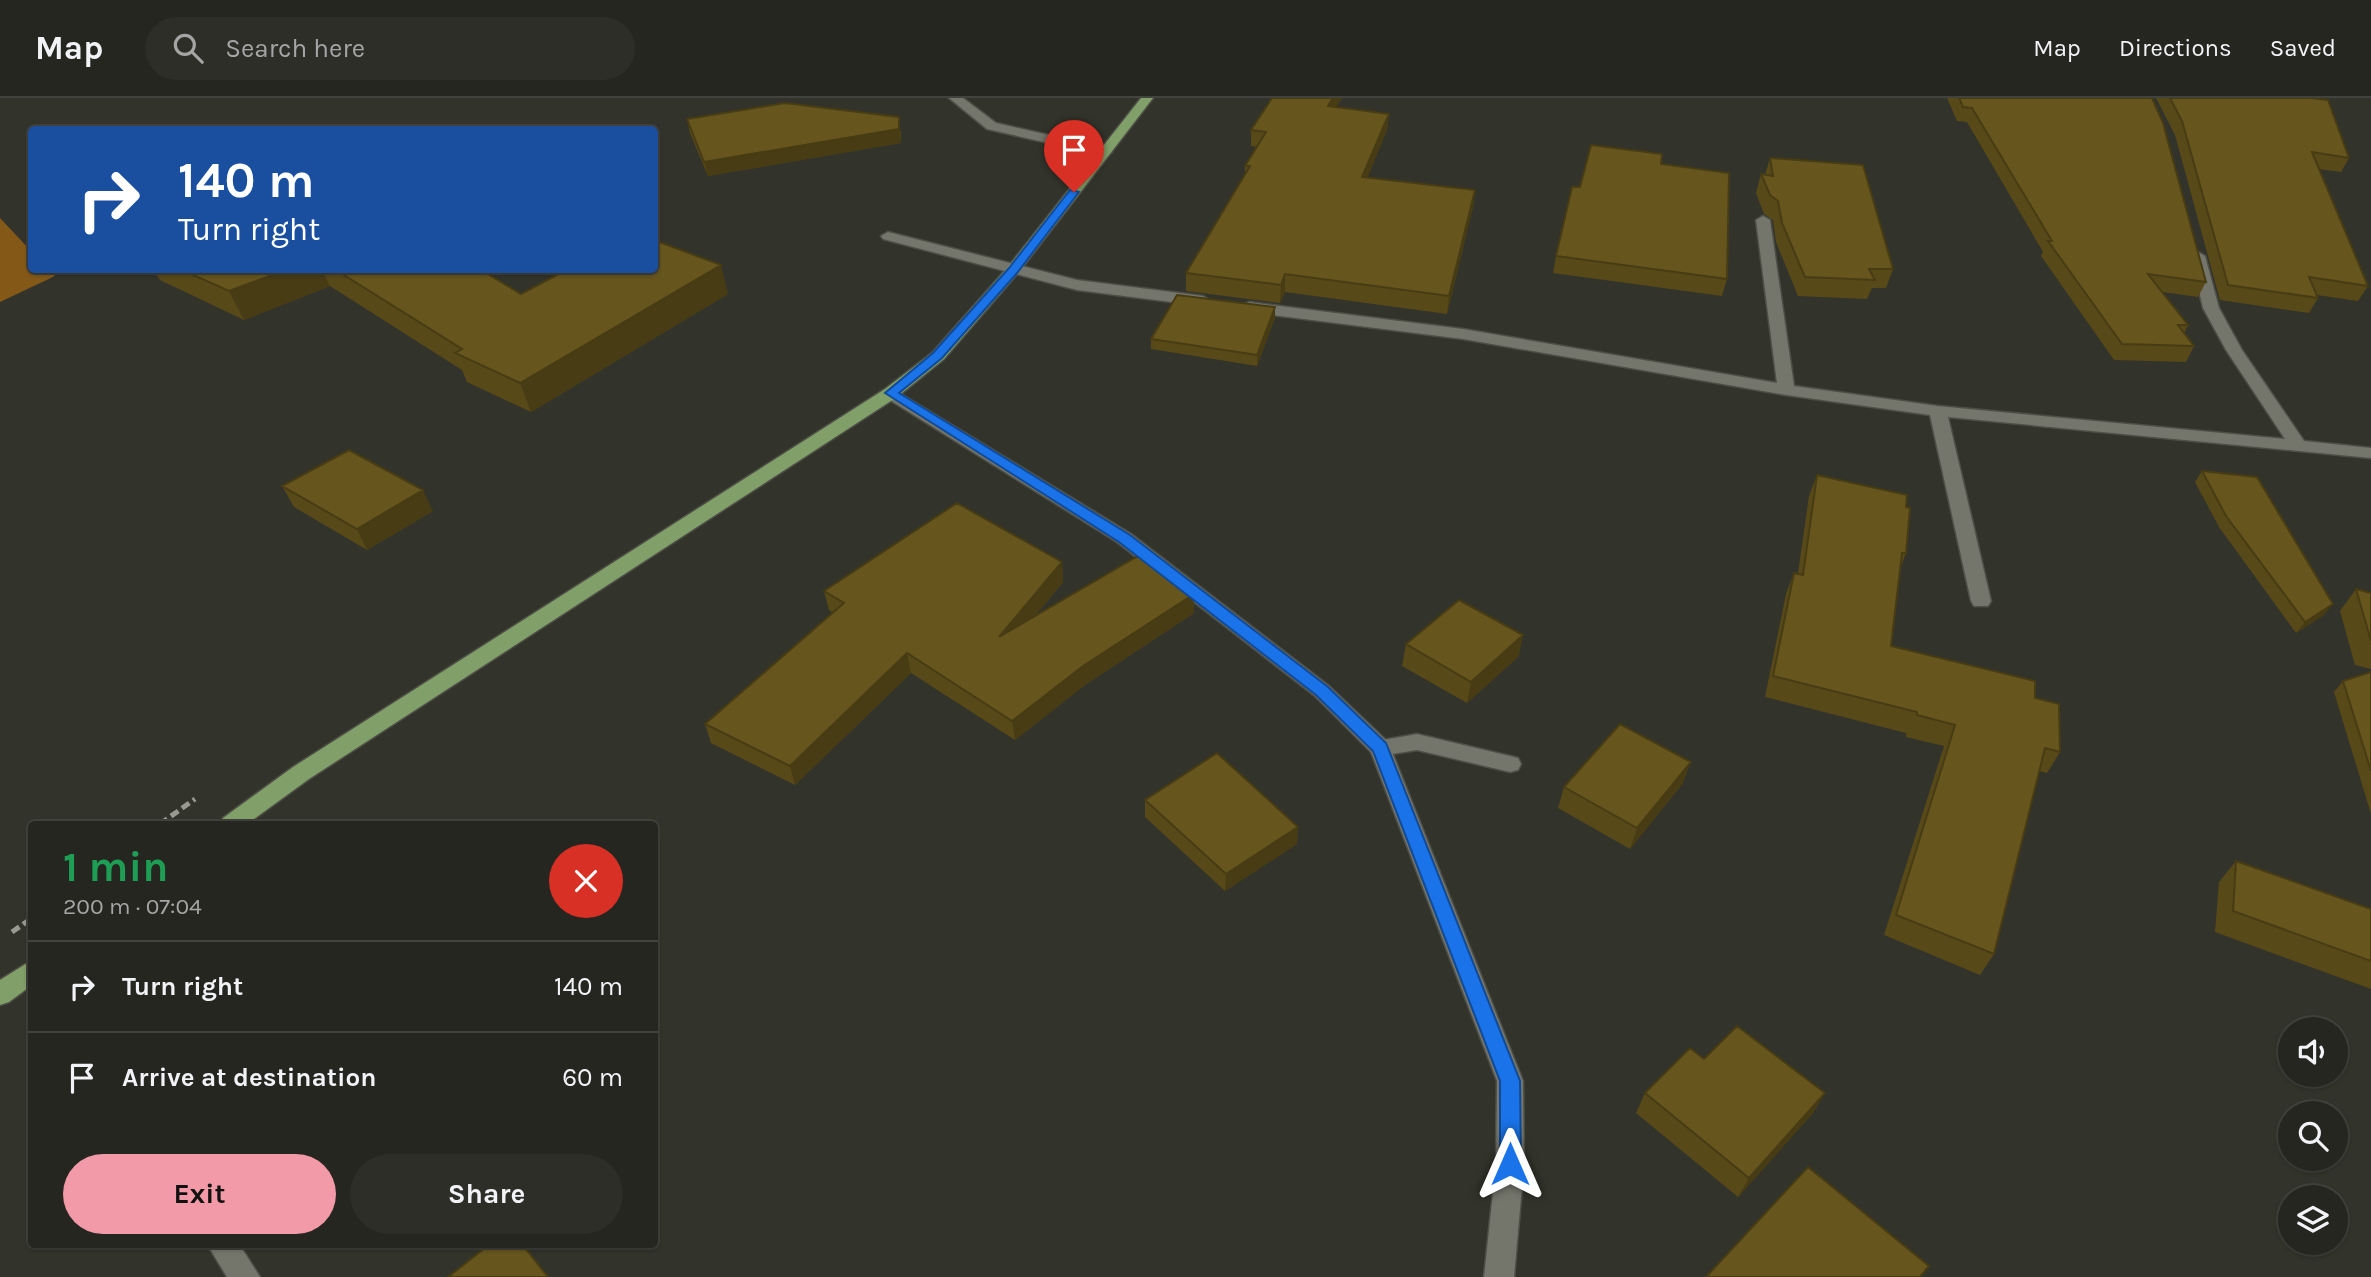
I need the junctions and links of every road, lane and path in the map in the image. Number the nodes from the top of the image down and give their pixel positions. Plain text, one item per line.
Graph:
1 (955, 98) edge
2 (1147, 98) edge
3 (1104, 152) junction
4 (1763, 220) dead end
5 (888, 236) dead end
6 (2194, 242) edge
7 (1013, 270) junction
8 (1786, 390) junction
9 (891, 393) junction
10 (1938, 411) junction
11 (2299, 447) junction
12 (2371, 453) edge
13 (1981, 601) dead end
14 (1380, 748) junction
15 (1510, 764) dead end
16 (235, 821) edge
17 (28, 975) edge
18 (0, 994) edge
19 (224, 1248) edge
20 (244, 1277) edge
21 (1499, 1277) edge

1 - 3 street
2 - 3 main road
3 - 7 main road
4 - 8 street
5 - 7 street
6 - 11 street
7 - 8 street
7 - 9 main road
8 - 10 street
9 - 14 street
9 - 16 main road
10 - 11 street
10 - 13 street
11 - 12 street
14 - 15 street
14 - 21 street
17 - 18 main road
19 - 20 street

